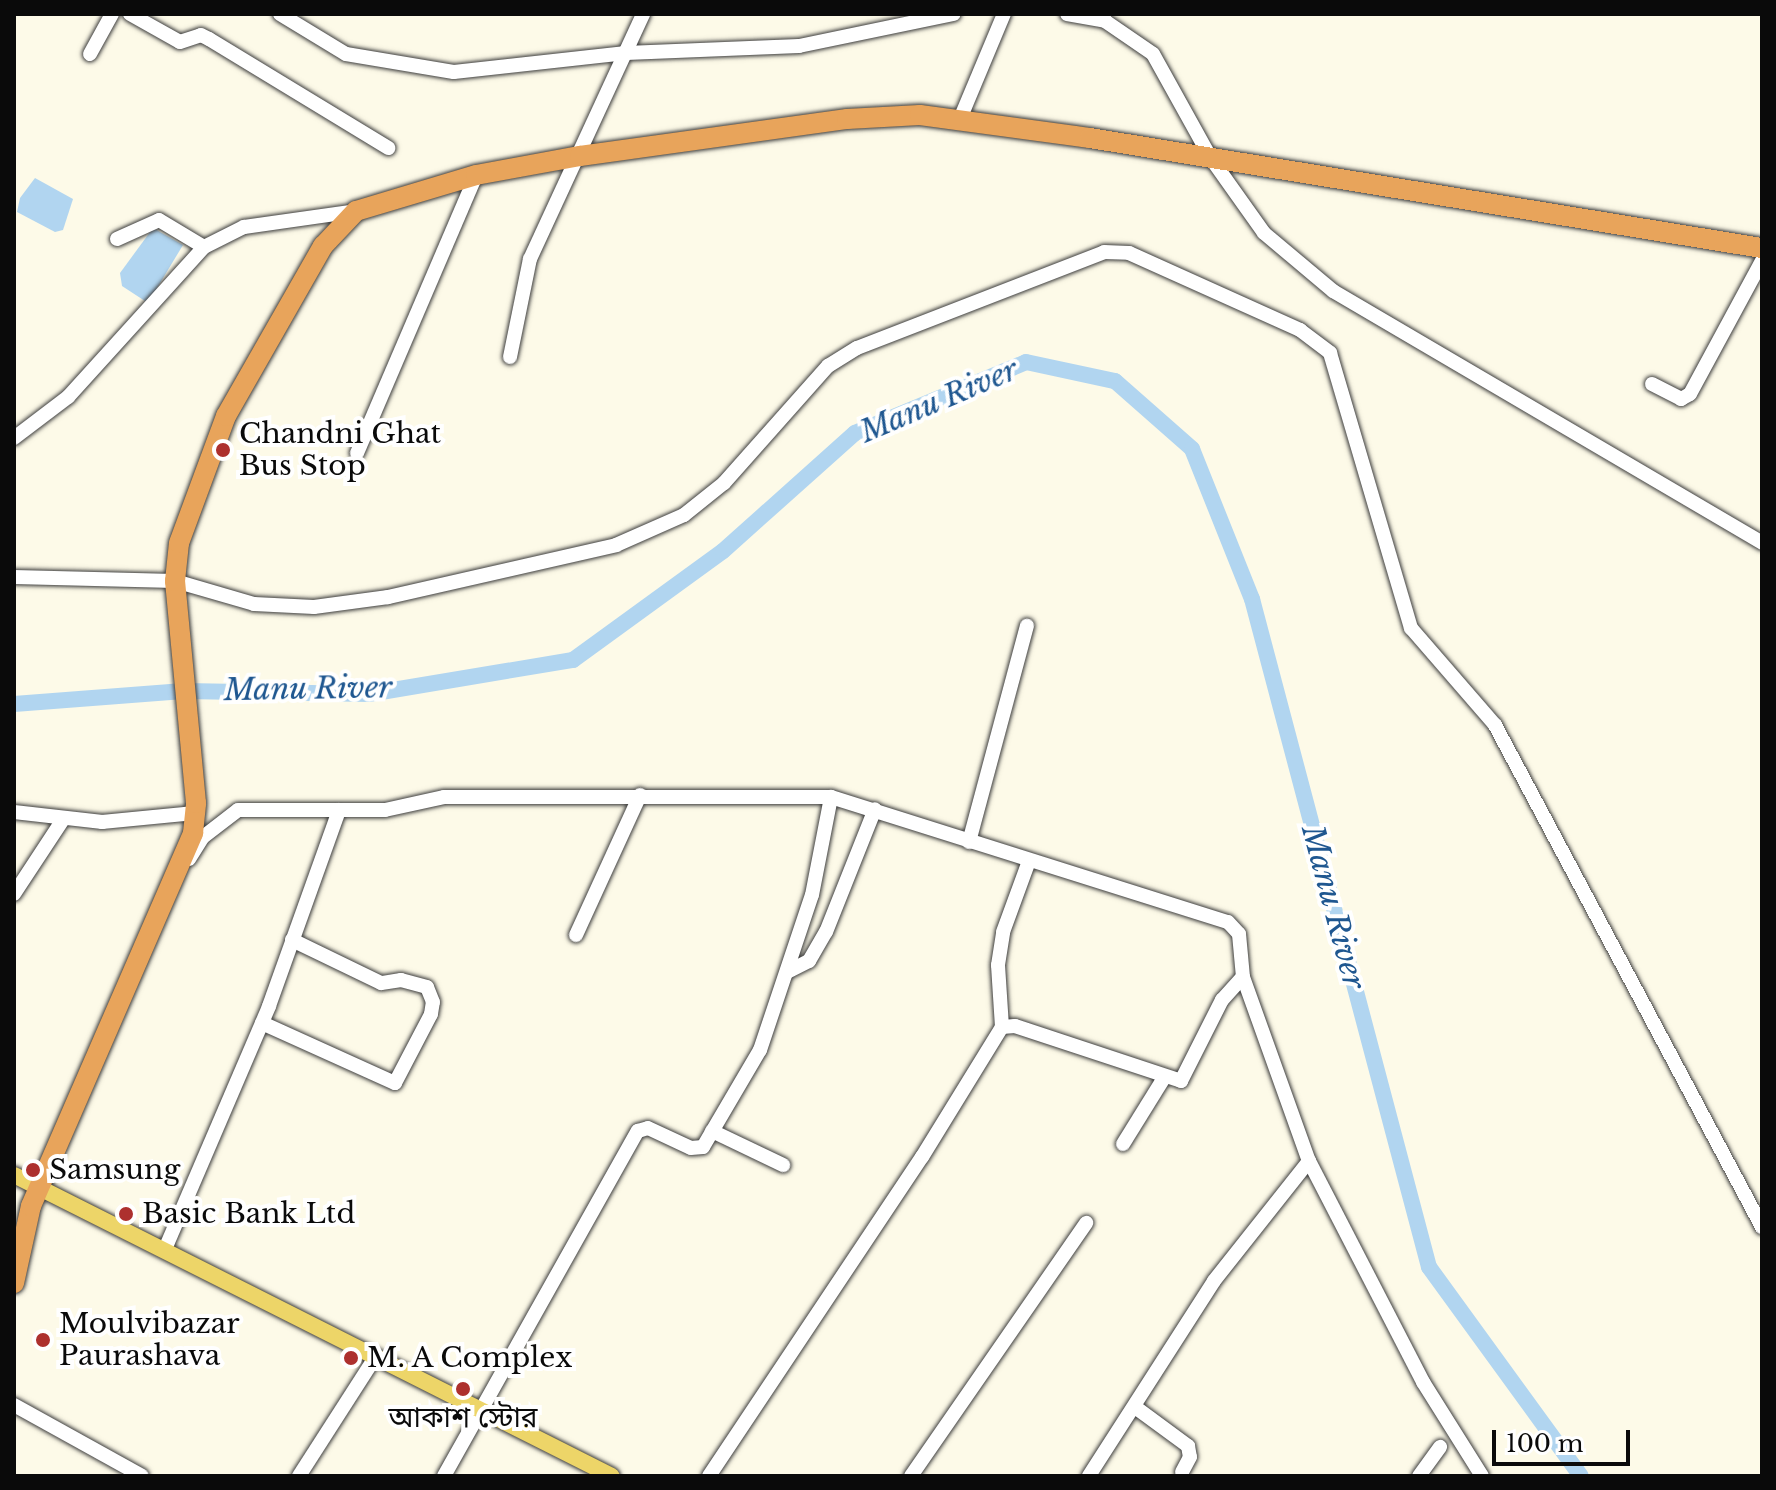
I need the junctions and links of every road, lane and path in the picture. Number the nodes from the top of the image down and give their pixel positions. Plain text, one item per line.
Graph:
1 (112, 14) edge
2 (130, 14) edge
3 (280, 14) edge
4 (643, 14) edge
5 (954, 14) edge
6 (1004, 14) edge
7 (1067, 14) edge
8 (626, 53) junction
9 (90, 54) dead end
10 (960, 119) junction
11 (388, 148) dead end
12 (580, 156) junction
13 (1210, 157) junction
14 (476, 175) junction
15 (356, 211) junction
16 (117, 239) dead end
17 (204, 247) junction
18 (1762, 248) edge
19 (1762, 261) edge
20 (510, 357) dead end
21 (1652, 384) dead end
22 (14, 438) edge
23 (357, 453) dead end
24 (1762, 543) edge
25 (14, 577) edge
26 (176, 589) junction
27 (1027, 626) dead end
28 (640, 795) junction
29 (831, 797) junction
30 (196, 808) junction
31 (875, 809) junction
32 (339, 810) junction
33 (14, 812) edge
34 (62, 821) junction
35 (969, 842) junction
36 (1029, 861) junction
37 (14, 894) edge
38 (166, 897) junction
39 (576, 935) dead end
40 (292, 940) junction
41 (787, 972) junction
42 (1243, 977) junction
43 (262, 1023) junction
44 (1002, 1027) junction
45 (1164, 1078) junction
46 (712, 1131) junction
47 (1123, 1144) dead end
48 (1309, 1161) junction
49 (783, 1165) dead end
50 (14, 1175) edge
51 (40, 1187) junction
52 (1086, 1223) dead end
53 (1762, 1227) edge
54 (165, 1249) junction
55 (14, 1283) edge
56 (376, 1356) junction
57 (14, 1405) edge
58 (1135, 1407) junction
59 (482, 1409) junction
60 (1440, 1447) dead end
61 (1182, 1472) dead end
62 (142, 1476) edge
63 (299, 1476) edge
64 (444, 1476) edge
65 (612, 1476) edge
66 (709, 1476) edge
67 (911, 1476) edge
68 (1089, 1476) edge
69 (1419, 1476) edge
70 (1482, 1476) edge

1 - 9 street
2 - 11 street
3 - 8 street
4 - 8 street
5 - 8 street
6 - 10 street
7 - 13 street
8 - 12 street
10 - 12 highway
10 - 13 highway
12 - 14 highway
12 - 20 street
13 - 18 highway
13 - 24 street
14 - 15 highway
14 - 23 street
15 - 17 street
15 - 26 highway
16 - 17 street
17 - 22 street
19 - 21 street
25 - 26 street
26 - 30 highway
26 - 53 street
27 - 35 street
28 - 29 street
28 - 32 street
28 - 39 street
29 - 31 street
29 - 41 street
30 - 34 street
30 - 38 highway
31 - 35 street
31 - 41 street
32 - 38 street
32 - 40 street
33 - 34 street
34 - 37 street
35 - 36 street
36 - 42 street
36 - 44 street
38 - 51 highway
40 - 43 street
40 - 43 street
41 - 46 street
42 - 45 street
42 - 48 street
43 - 54 street
44 - 45 street
44 - 66 street
45 - 47 street
46 - 49 street
46 - 59 street
48 - 58 street
48 - 70 street
50 - 51 main road
51 - 54 main road
51 - 55 highway
52 - 67 street
54 - 56 main road
56 - 59 main road
56 - 63 street
57 - 62 street
58 - 61 street
58 - 68 street
59 - 64 street
59 - 65 main road
60 - 69 street

